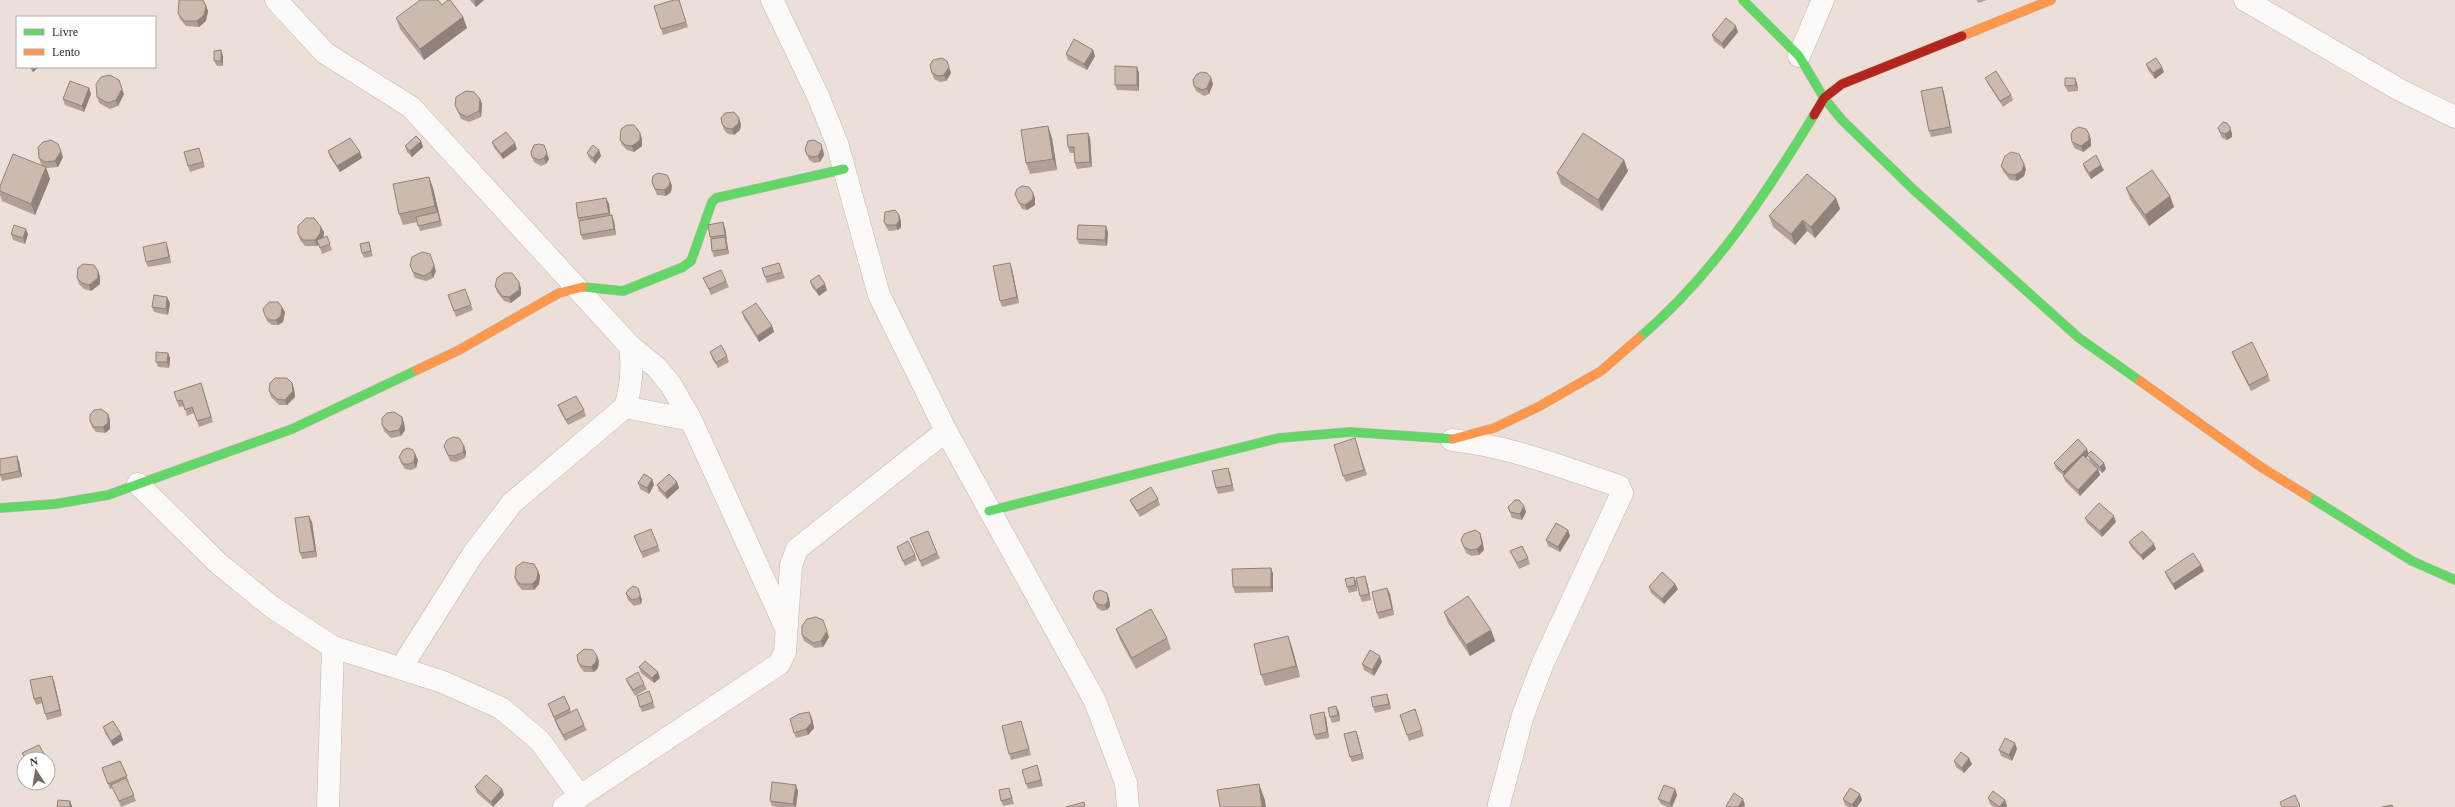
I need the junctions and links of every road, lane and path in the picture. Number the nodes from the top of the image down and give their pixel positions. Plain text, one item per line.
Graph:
1 (276, 0) edge
2 (772, 0) edge
3 (1743, 0) edge
4 (1823, 0) edge
5 (2051, 0) edge
6 (2245, 0) edge
7 (1799, 56) junction
8 (1824, 98) junction
9 (2455, 117) edge
10 (844, 169) junction
11 (578, 287) junction
12 (630, 346) junction
13 (626, 407) junction
14 (691, 420) junction
15 (946, 431) junction
16 (1450, 440) junction
17 (138, 484) junction
18 (0, 508) edge
19 (989, 511) junction
20 (2455, 580) edge
21 (786, 629) junction
22 (333, 647) junction
23 (401, 668) junction
24 (572, 801) edge
25 (1499, 804) dead end
26 (328, 807) edge
27 (1128, 807) edge

1 - 11 street
2 - 10 street
3 - 7 street
4 - 7 street
5 - 8 street
6 - 9 street
7 - 8 street
8 - 16 street
8 - 20 street
10 - 11 street
10 - 15 street
11 - 12 street
11 - 17 street
12 - 13 street
12 - 14 street
13 - 14 street
13 - 23 street
14 - 21 street
15 - 19 street
15 - 21 street
16 - 19 street
16 - 25 street
17 - 18 street
17 - 22 street
19 - 27 street
21 - 24 street
22 - 23 street
22 - 26 street
23 - 24 street

